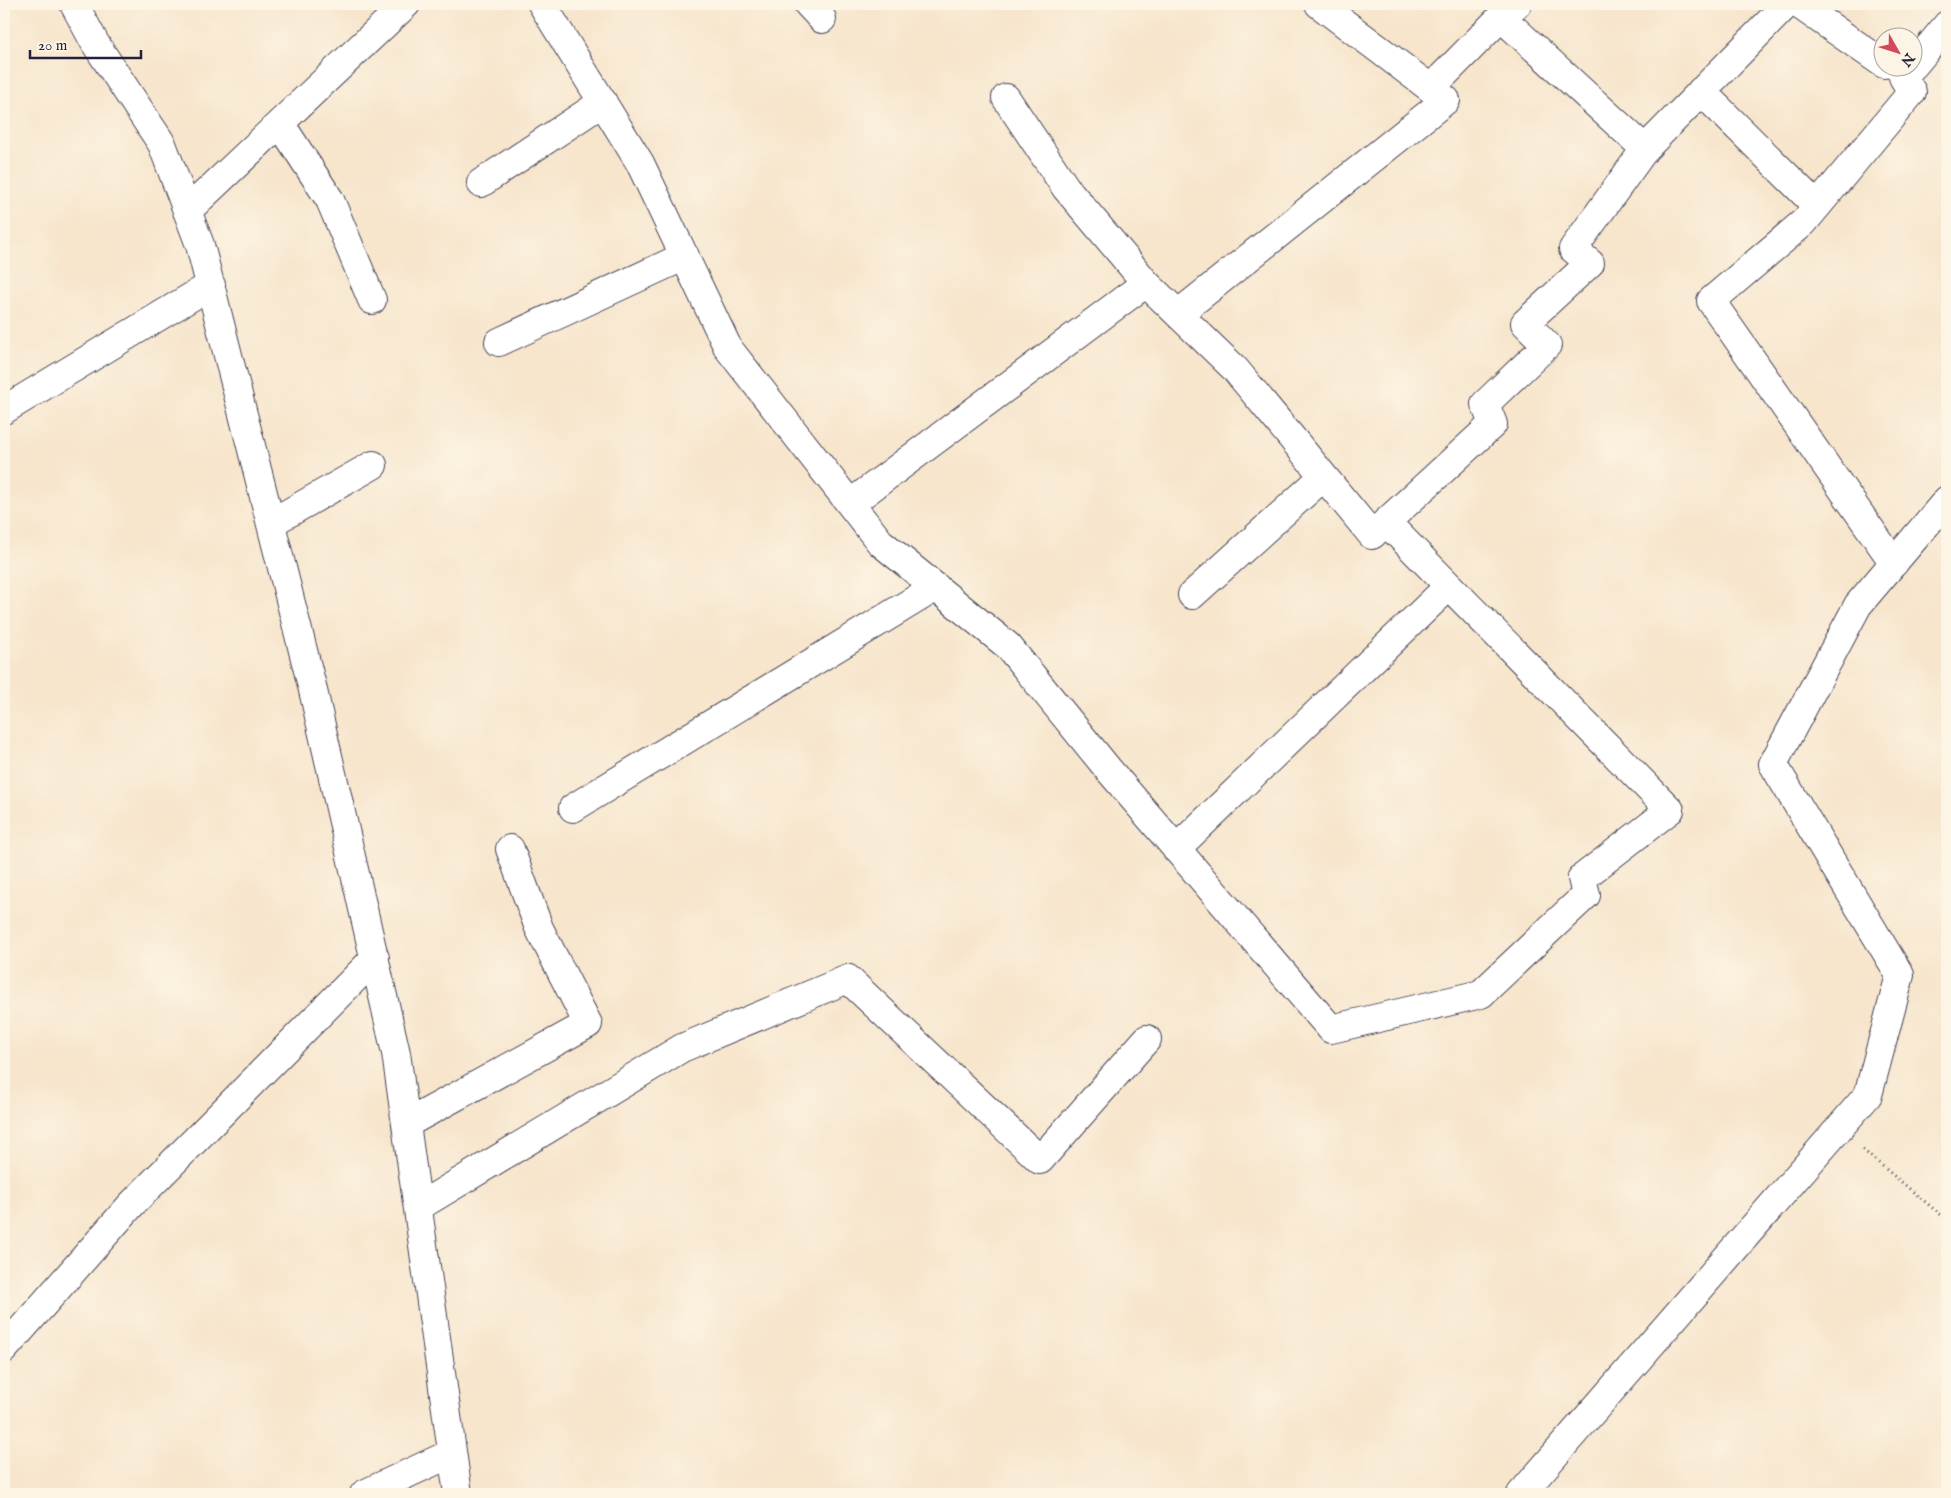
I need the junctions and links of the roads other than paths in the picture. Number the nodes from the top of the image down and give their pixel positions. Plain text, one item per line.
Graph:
1 (74, 4) edge
2 (406, 4) edge
3 (542, 4) edge
4 (1320, 4) edge
5 (1787, 4) edge
6 (1798, 4) edge
7 (1509, 11) edge
8 (1947, 25) edge
9 (1924, 46) edge
10 (1874, 52) edge
11 (1905, 78) edge
12 (1431, 88) junction
13 (1701, 91) junction
14 (1006, 98) dead end
15 (603, 102) junction
16 (280, 123) junction
17 (1645, 149) junction
18 (481, 183) dead end
19 (1817, 206) junction
20 (187, 211) junction
21 (685, 256) junction
22 (1146, 283) junction
23 (211, 285) junction
24 (372, 300) dead end
25 (1178, 314) junction
26 (499, 342) dead end
27 (4, 410) edge
28 (373, 465) dead end
29 (1323, 476) junction
30 (1947, 500) edge
31 (851, 504) junction
32 (1386, 522) junction
33 (271, 523) junction
34 (1894, 563) junction
35 (1449, 586) junction
36 (936, 587) junction
37 (1192, 595) dead end
38 (573, 808) dead end
39 (1176, 849) junction
40 (510, 850) dead end
41 (374, 958) junction
42 (1148, 1039) dead end
43 (406, 1124) junction
44 (418, 1207) junction
45 (4, 1349) edge
46 (452, 1453) junction
47 (364, 1494) edge
48 (458, 1494) edge
49 (1521, 1494) edge

1 - 20 street
2 - 16 street
3 - 15 street
4 - 12 street
5 - 13 street
6 - 10 street
7 - 12 street
7 - 17 street
8 - 9 street
11 - 19 street
12 - 25 street
13 - 17 street
13 - 19 street
14 - 22 street
15 - 18 street
15 - 21 street
16 - 20 street
16 - 24 street
17 - 32 street
19 - 34 street
20 - 23 street
21 - 26 street
21 - 31 street
22 - 25 street
22 - 31 street
23 - 27 street
23 - 33 street
25 - 29 street
28 - 33 street
29 - 32 street
29 - 37 street
30 - 34 street
31 - 36 street
32 - 35 street
33 - 41 street
34 - 49 street
35 - 39 street
35 - 39 street
36 - 38 street
36 - 39 street
40 - 43 street
41 - 43 street
41 - 45 street
42 - 44 street
43 - 44 street
44 - 46 street
46 - 47 street
46 - 48 street

